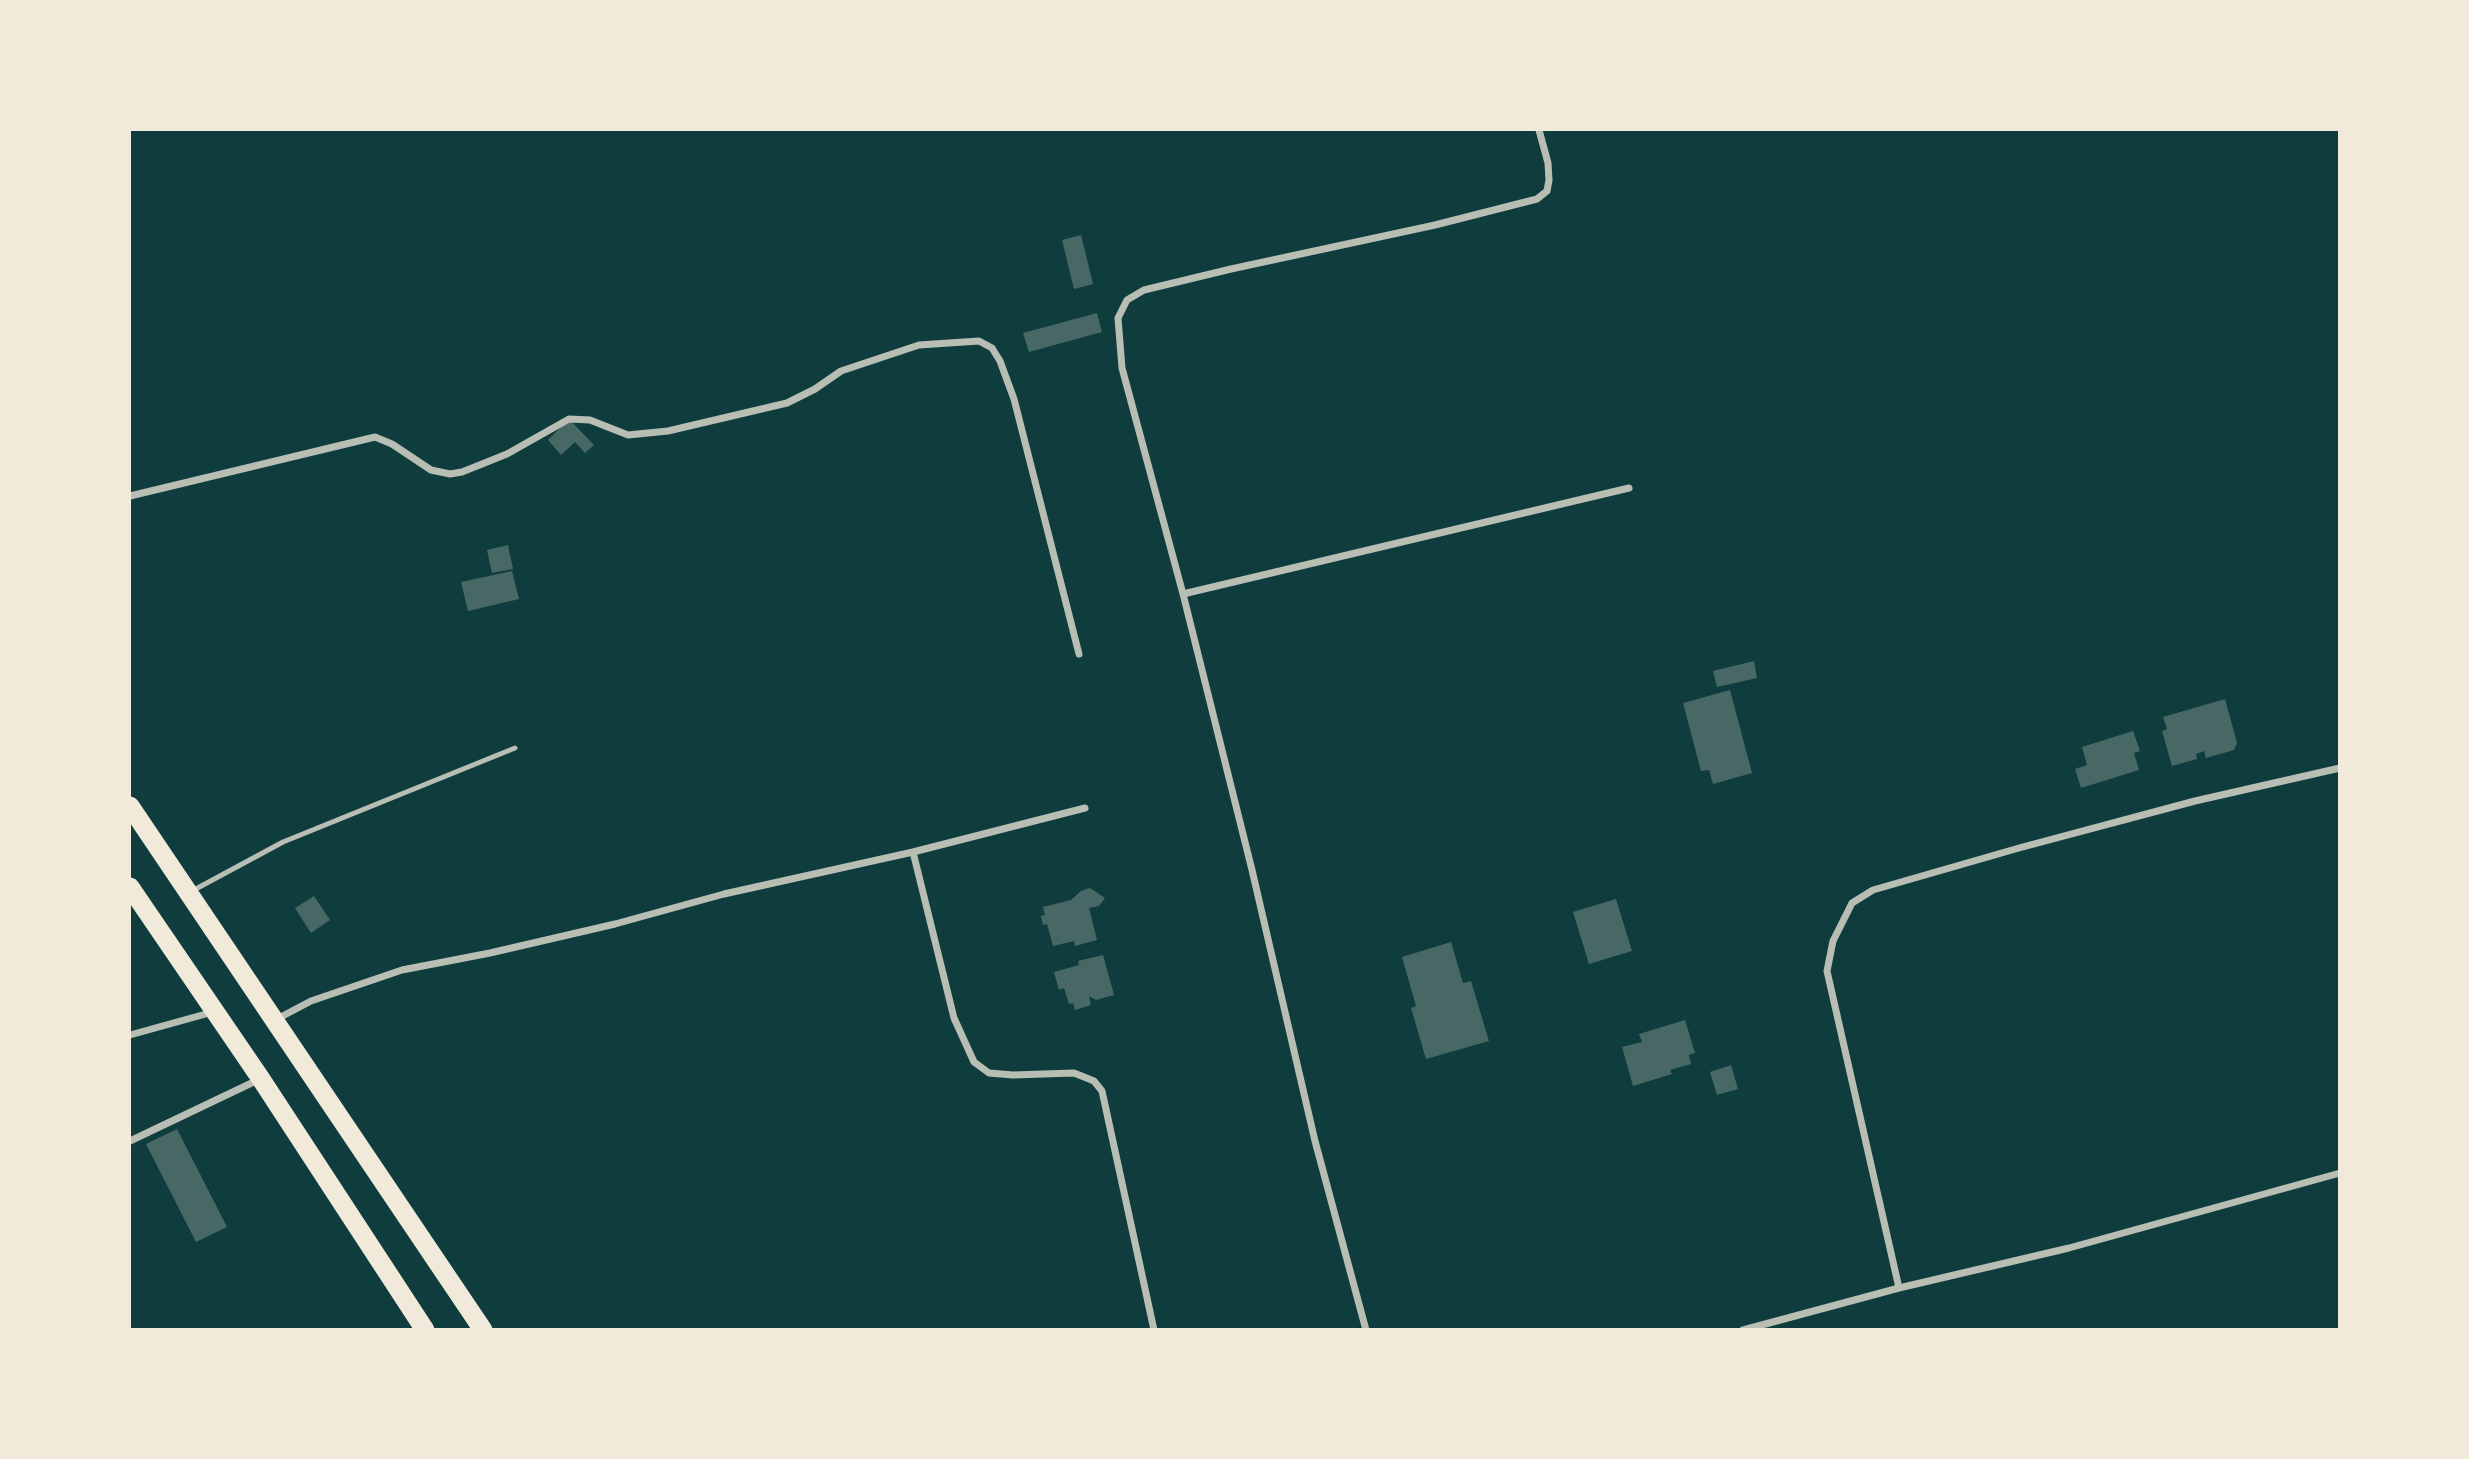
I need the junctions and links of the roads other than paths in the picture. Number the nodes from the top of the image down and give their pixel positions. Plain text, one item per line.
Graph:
1 (1539, 130) edge
2 (1629, 488) dead end
3 (130, 496) edge
4 (1183, 594) junction
5 (1079, 654) dead end
6 (515, 748) dead end
7 (2340, 768) edge
8 (130, 806) edge
9 (1085, 808) dead end
10 (913, 852) junction
11 (130, 887) edge
12 (189, 893) junction
13 (213, 1012) junction
14 (275, 1020) junction
15 (130, 1035) edge
16 (261, 1079) junction
17 (130, 1141) edge
18 (2340, 1173) edge
19 (1899, 1288) junction
20 (425, 1329) edge
21 (483, 1329) edge
22 (1154, 1329) edge
23 (1366, 1329) edge
24 (1742, 1329) edge

1 - 4 street
2 - 4 street
3 - 5 street
4 - 23 street
6 - 12 lane
7 - 19 street
8 - 12 highway
9 - 10 street
10 - 14 street
10 - 22 street
11 - 13 highway
12 - 14 highway
13 - 15 street
13 - 16 highway
14 - 21 highway
16 - 17 street
16 - 20 highway
18 - 19 street
19 - 24 street

